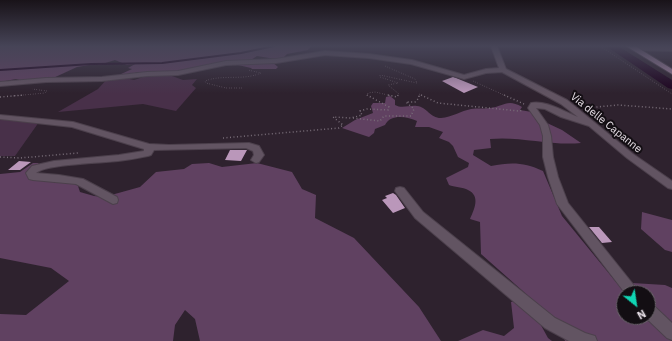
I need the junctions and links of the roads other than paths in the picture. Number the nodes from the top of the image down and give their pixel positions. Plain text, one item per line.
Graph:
1 (253, 62) edge
2 (296, 62) edge
3 (411, 62) edge
4 (500, 62) edge
5 (656, 62) edge
6 (291, 63) dead end
7 (503, 70) junction
8 (672, 72) edge
9 (0, 84) edge
10 (0, 117) edge
11 (594, 126) junction
12 (148, 147) junction
13 (256, 160) dead end
14 (672, 186) edge
15 (400, 191) dead end
16 (112, 200) dead end
17 (627, 285) edge
18 (656, 318) edge
19 (672, 333) edge
20 (589, 341) edge

1 - 9 street
2 - 6 street
3 - 7 street
4 - 7 street
5 - 8 main road
7 - 11 street, Via delle Capanne
10 - 12 street
11 - 14 street, Via delle Capanne
11 - 17 street
12 - 13 street
12 - 16 street
15 - 20 street
18 - 19 street

